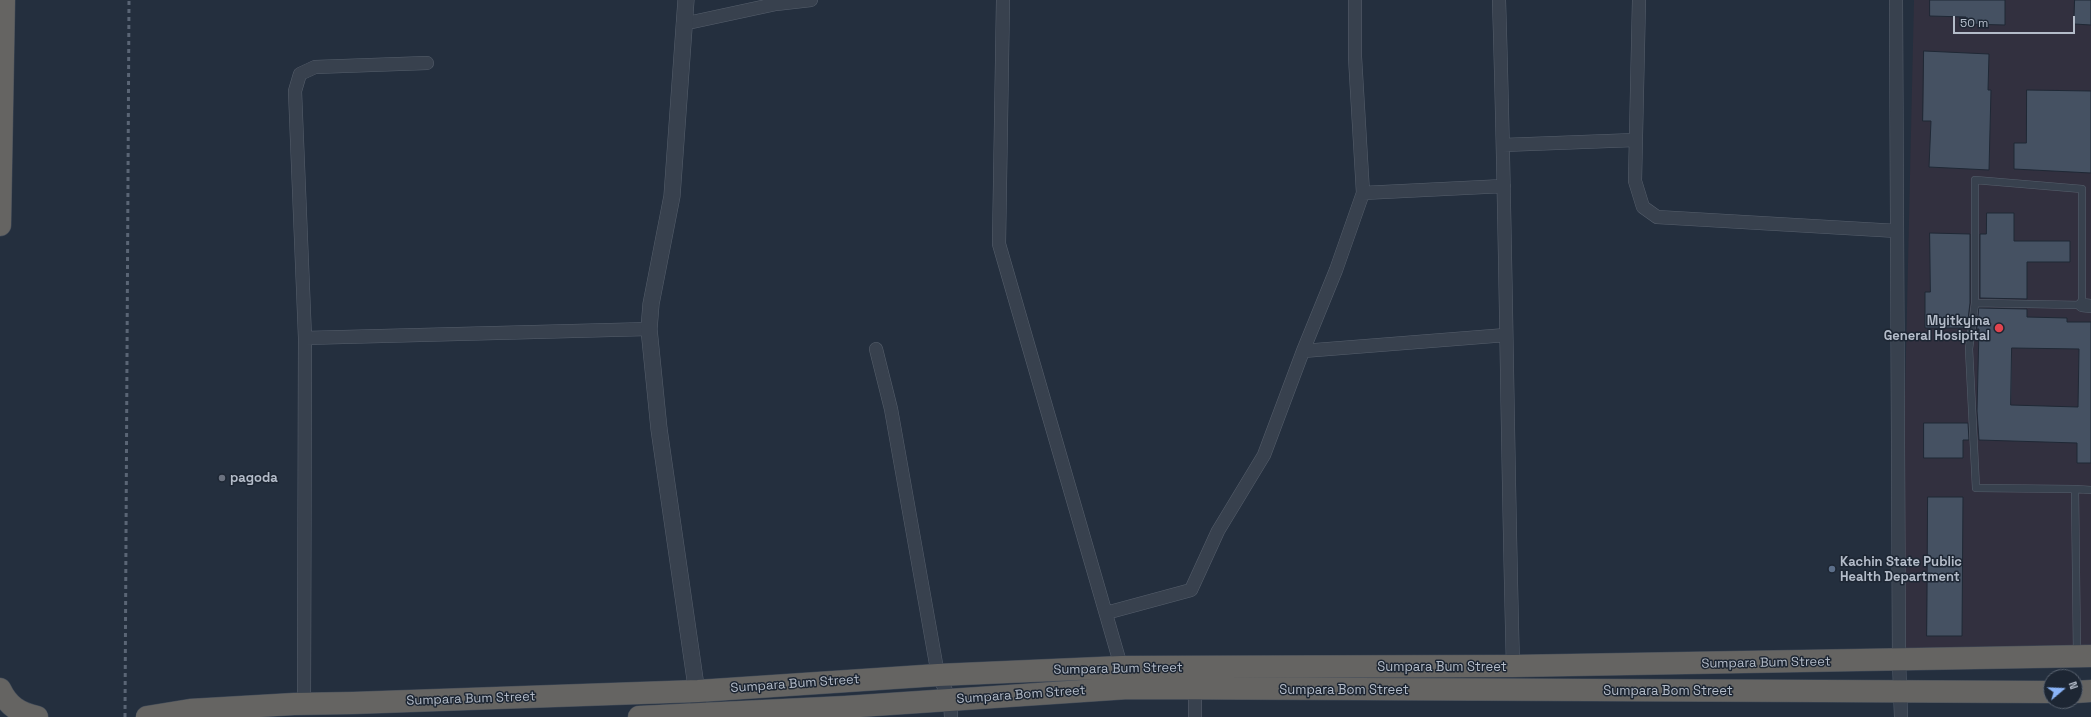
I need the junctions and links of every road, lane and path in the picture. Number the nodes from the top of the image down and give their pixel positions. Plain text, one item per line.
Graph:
1 (4, 0) edge
2 (686, 0) edge
3 (811, 0) edge
4 (1003, 0) edge
5 (1355, 0) edge
6 (1498, 0) edge
7 (1639, 0) edge
8 (1896, 0) edge
9 (683, 24) junction
10 (427, 63) dead end
11 (1635, 140) junction
12 (1503, 145) junction
13 (1, 150) edge
14 (1504, 186) junction
15 (1364, 193) junction
16 (0, 225) edge
17 (1897, 231) junction
18 (1976, 303) junction
19 (2086, 306) edge
20 (650, 329) junction
21 (1506, 335) junction
22 (304, 338) junction
23 (876, 349) dead end
24 (1303, 351) junction
25 (2075, 489) junction
26 (2091, 490) edge
27 (1106, 613) junction
28 (2084, 656) edge
29 (1899, 660) junction
30 (1513, 666) junction
31 (1122, 667) junction
32 (938, 675) junction
33 (1128, 688) junction
34 (0, 689) edge
35 (1195, 689) junction
36 (698, 691) junction
37 (1901, 692) junction
38 (2043, 692) edge
39 (304, 704) junction
40 (950, 708) edge
41 (838, 712) edge
42 (700, 716) edge
43 (37, 717) edge
44 (147, 717) edge
45 (639, 717) edge
46 (1196, 717) edge
47 (1901, 717) edge

1 - 13 highway
2 - 9 street
3 - 9 street
4 - 27 street
5 - 15 street
6 - 12 street
7 - 11 street
8 - 17 street
9 - 20 street
10 - 22 street
11 - 12 street
11 - 17 street
12 - 14 street
13 - 16 highway
14 - 15 street
14 - 21 street
15 - 24 street
17 - 29 street
18 - 19 lane
18 - 19 lane
18 - 25 lane
20 - 22 street
20 - 36 street
21 - 24 street
21 - 30 street
22 - 39 street
23 - 32 street
24 - 27 street
25 - 26 lane
25 - 28 lane
27 - 31 street
28 - 29 highway, Sumpara Bum Street
29 - 30 highway, Sumpara Bum Street
29 - 37 street
30 - 31 highway, Sumpara Bum Street
31 - 32 highway, Sumpara Bum Street
31 - 33 street
32 - 36 highway, Sumpara Bum Street
32 - 40 street
33 - 35 highway, Sumpara Bom Street
33 - 40 highway, Sumpara Bom Street
34 - 43 highway
35 - 37 highway, Sumpara Bom Street
35 - 46 street
36 - 39 highway, Sumpara Bum Street
36 - 42 street
37 - 38 highway, Sumpara Bom Street
37 - 47 street
39 - 44 highway, Sumpara Bum Street
40 - 41 highway, Sumpara Bom Street
41 - 42 highway, Sumpara Bom Street
42 - 45 highway, Sumpara Bom Street

